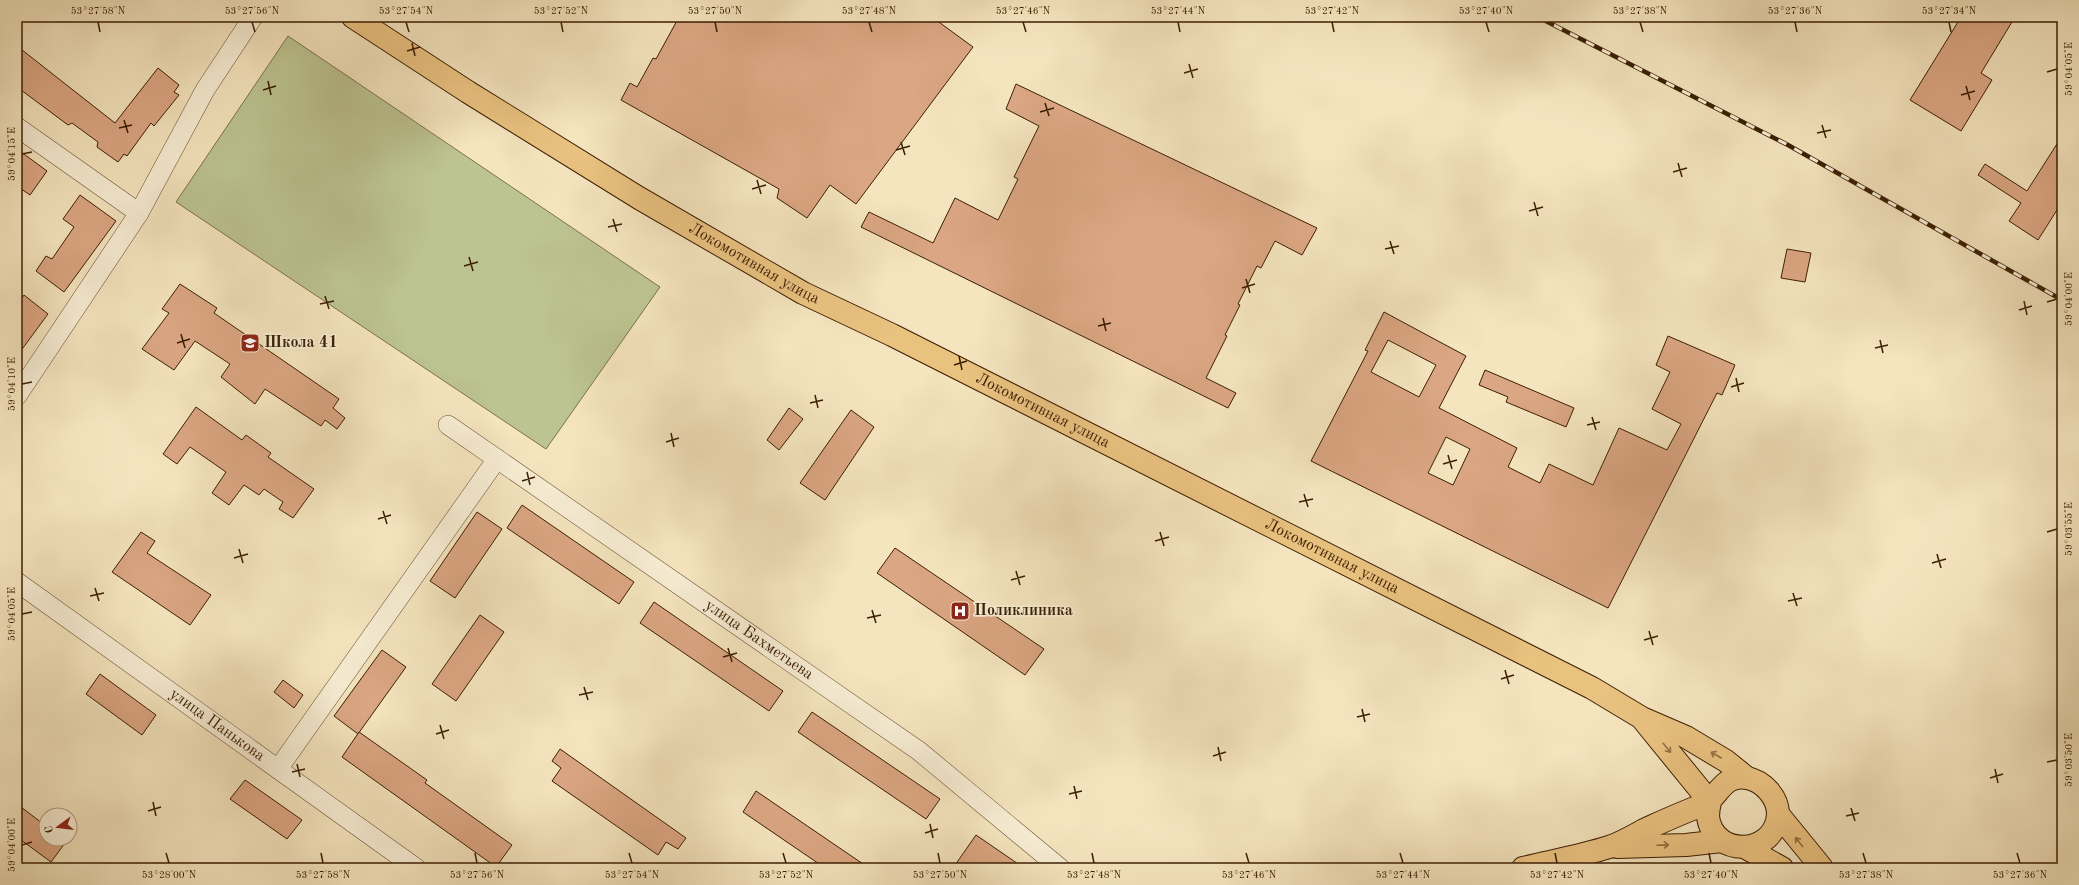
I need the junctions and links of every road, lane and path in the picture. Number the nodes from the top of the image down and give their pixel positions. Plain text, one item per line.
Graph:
1 (253, 17) edge
2 (353, 17) edge
3 (17, 127) edge
4 (139, 213) junction
5 (17, 396) edge
6 (448, 425) dead end
7 (497, 459) junction
8 (17, 582) edge
9 (1642, 718) junction
10 (278, 770) junction
11 (1746, 778) junction
12 (1710, 802) junction
13 (1778, 814) junction
14 (1722, 841) junction
15 (1610, 847) junction
16 (1746, 848) junction
17 (416, 868) edge
18 (1060, 868) edge
19 (1523, 868) edge
20 (1782, 868) edge
21 (1822, 868) edge

1 - 4 street
2 - 9 main road, Локомотивная улица
3 - 4 street
4 - 5 street
6 - 7 street, улица Бахметьева
7 - 10 street
7 - 18 street, улица Бахметьева
8 - 10 street, улица Панькова
11 -> 9 main road
9 -> 12 main road
10 - 17 street, улица Панькова
11 - 12 main road
11 - 13 main road
12 - 14 main road
12 - 15 main road
13 - 16 main road
21 -> 13 main road
15 -> 14 main road
14 - 16 main road
15 - 19 main road
16 - 20 main road

